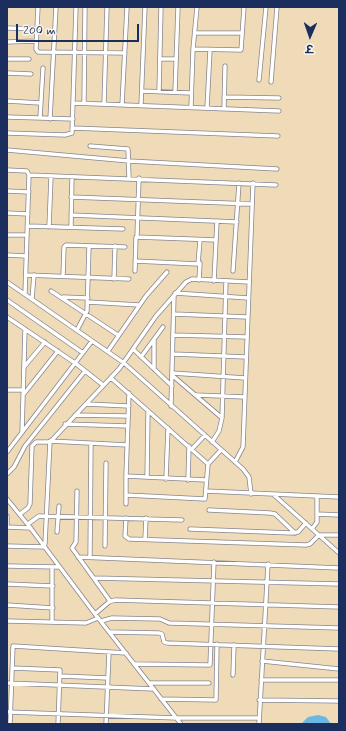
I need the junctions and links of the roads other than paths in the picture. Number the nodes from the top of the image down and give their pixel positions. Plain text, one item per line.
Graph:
1 (34, 7) edge
2 (38, 7) edge
3 (56, 7) edge
4 (76, 7) edge
5 (86, 7) edge
6 (107, 7) edge
7 (127, 7) edge
8 (145, 7) edge
9 (161, 7) edge
10 (178, 7) edge
11 (197, 7) edge
12 (244, 7) edge
13 (266, 7) edge
14 (277, 7) edge
15 (7, 28) edge
16 (37, 29) junction
17 (195, 33) junction
18 (242, 33) junction
19 (36, 41) junction
20 (7, 42) edge
21 (193, 49) junction
22 (210, 50) junction
23 (53, 51) junction
24 (75, 52) junction
25 (85, 52) junction
26 (105, 52) junction
27 (125, 53) junction
28 (7, 59) edge
29 (29, 59) dead end
30 (160, 59) junction
31 (176, 59) junction
32 (225, 66) dead end
33 (43, 68) dead end
34 (7, 73) edge
35 (31, 74) dead end
36 (259, 80) dead end
37 (271, 82) dead end
38 (142, 91) junction
39 (159, 92) junction
40 (175, 92) junction
41 (191, 93) junction
42 (224, 97) junction
43 (279, 98) dead end
44 (7, 101) edge
45 (40, 103) junction
46 (73, 103) junction
47 (84, 103) junction
48 (104, 104) junction
49 (122, 105) junction
50 (141, 105) junction
51 (191, 107) junction
52 (207, 108) junction
53 (224, 109) junction
54 (279, 111) dead end
55 (7, 117) edge
56 (40, 118) junction
57 (50, 118) junction
58 (73, 119) junction
59 (72, 128) junction
60 (7, 133) edge
61 (278, 136) dead end
62 (90, 146) dead end
63 (7, 150) edge
64 (129, 161) junction
65 (276, 169) dead end
66 (7, 170) edge
67 (29, 175) junction
68 (51, 177) junction
69 (72, 177) junction
70 (129, 178) junction
71 (139, 178) junction
72 (239, 183) junction
73 (253, 183) junction
74 (276, 185) dead end
75 (7, 191) edge
76 (29, 192) junction
77 (72, 197) junction
78 (138, 199) junction
79 (238, 203) junction
80 (252, 204) junction
81 (7, 213) edge
82 (28, 214) junction
83 (71, 215) junction
84 (137, 217) junction
85 (217, 221) junction
86 (237, 222) junction
87 (28, 226) junction
88 (49, 226) junction
89 (71, 228) junction
90 (123, 230) dead end
91 (7, 235) edge
92 (27, 236) junction
93 (137, 237) junction
94 (200, 240) junction
95 (216, 240) junction
96 (89, 246) junction
97 (115, 246) junction
98 (125, 247) dead end
99 (7, 255) edge
100 (26, 256) junction
101 (135, 261) junction
102 (200, 263) junction
103 (135, 271) dead end
104 (233, 271) dead end
105 (167, 272) dead end
106 (26, 275) junction
107 (34, 275) junction
108 (63, 276) junction
109 (88, 277) junction
110 (114, 279) junction
111 (129, 279) dead end
112 (199, 280) junction
113 (214, 281) junction
114 (226, 281) junction
115 (7, 282) edge
116 (249, 282) junction
117 (51, 291) dead end
118 (25, 294) junction
119 (174, 294) junction
120 (61, 297) junction
121 (224, 297) junction
122 (248, 298) junction
123 (32, 299) junction
124 (7, 300) edge
125 (88, 300) junction
126 (139, 305) junction
127 (87, 314) junction
128 (174, 314) junction
129 (7, 317) edge
130 (224, 317) junction
131 (248, 317) junction
132 (163, 327) dead end
133 (25, 329) junction
134 (77, 330) junction
135 (118, 335) junction
136 (173, 335) junction
137 (223, 337) junction
138 (246, 338) junction
139 (154, 339) junction
140 (92, 341) junction
141 (45, 342) junction
142 (133, 349) junction
143 (58, 351) junction
144 (108, 351) junction
145 (83, 353) junction
146 (173, 354) junction
147 (223, 356) junction
148 (141, 357) junction
149 (246, 357) junction
150 (75, 363) junction
151 (124, 363) junction
152 (23, 368) junction
153 (154, 369) junction
154 (85, 371) junction
155 (173, 374) junction
156 (222, 377) junction
157 (111, 378) junction
158 (245, 378) junction
159 (103, 385) junction
160 (172, 386) junction
161 (7, 390) edge
162 (23, 390) junction
163 (129, 393) junction
164 (196, 395) junction
165 (23, 396) junction
166 (221, 396) junction
167 (245, 397) junction
168 (86, 404) junction
169 (129, 406) junction
170 (172, 406) junction
171 (148, 411) junction
172 (75, 415) junction
173 (128, 416) junction
174 (222, 418) junction
175 (65, 424) junction
176 (128, 426) junction
177 (168, 428) junction
178 (22, 432) junction
179 (205, 436) junction
180 (50, 441) junction
181 (212, 442) junction
182 (91, 444) junction
183 (127, 445) junction
184 (190, 448) junction
185 (221, 450) junction
186 (7, 452) edge
187 (235, 462) junction
188 (106, 464) dead end
189 (208, 464) junction
190 (7, 474) edge
191 (126, 476) junction
192 (147, 477) junction
193 (166, 479) junction
194 (188, 480) junction
195 (206, 480) junction
196 (77, 491) dead end
197 (206, 491) junction
198 (252, 494) junction
199 (126, 495) junction
200 (274, 495) junction
201 (317, 496) junction
202 (339, 497) edge
203 (7, 499) edge
204 (126, 504) dead end
205 (59, 506) dead end
206 (209, 510) dead end
207 (20, 514) junction
208 (317, 514) junction
209 (339, 515) edge
210 (7, 516) edge
211 (46, 516) junction
212 (58, 516) junction
213 (77, 516) junction
214 (91, 516) junction
215 (106, 517) junction
216 (126, 518) junction
217 (146, 518) junction
218 (182, 520) dead end
219 (306, 523) junction
220 (28, 524) junction
221 (7, 528) edge
222 (32, 528) junction
223 (190, 529) dead end
224 (312, 529) junction
225 (57, 532) dead end
226 (296, 533) junction
227 (319, 535) junction
228 (339, 535) edge
229 (145, 539) junction
230 (7, 546) edge
231 (45, 546) junction
232 (105, 546) dead end
233 (334, 548) junction
234 (339, 548) edge
235 (339, 553) edge
236 (78, 557) junction
237 (90, 557) junction
238 (214, 562) junction
239 (268, 564) junction
240 (7, 566) edge
241 (59, 567) junction
242 (52, 568) junction
243 (339, 568) edge
244 (94, 578) junction
245 (213, 582) junction
246 (7, 584) edge
247 (266, 584) junction
248 (339, 584) edge
249 (52, 586) junction
250 (110, 601) junction
251 (212, 602) junction
252 (7, 605) edge
253 (265, 606) junction
254 (339, 607) edge
255 (53, 608) junction
256 (95, 614) junction
257 (100, 619) junction
258 (7, 621) edge
259 (52, 622) junction
260 (212, 624) junction
261 (263, 626) junction
262 (339, 628) edge
263 (110, 632) junction
264 (212, 644) junction
265 (217, 644) junction
266 (234, 645) junction
267 (264, 647) junction
268 (339, 649) edge
269 (109, 652) junction
270 (126, 653) junction
271 (7, 657) edge
272 (12, 657) junction
273 (262, 661) junction
274 (135, 664) junction
275 (12, 668) junction
276 (339, 669) edge
277 (233, 675) dead end
278 (60, 676) junction
279 (108, 678) junction
280 (261, 680) junction
281 (339, 680) edge
282 (9, 683) edge
283 (150, 683) junction
284 (209, 683) dead end
285 (60, 685) junction
286 (108, 687) junction
287 (154, 689) junction
288 (162, 699) junction
289 (259, 700) junction
290 (339, 701) edge
291 (9, 712) edge
292 (58, 714) junction
293 (107, 715) junction
294 (177, 718) junction
295 (259, 718) junction
296 (10, 724) edge
297 (58, 724) edge
298 (106, 724) edge
299 (181, 724) edge
300 (259, 724) edge

1 - 2 street
2 - 16 street
3 - 23 street
4 - 24 street
5 - 25 street
6 - 26 street
7 - 27 street
8 - 38 street
9 - 30 street
10 - 31 street
11 - 17 street
12 - 18 street
13 - 36 street
14 - 37 street
15 - 16 street
16 - 19 street
17 - 18 street
17 - 21 street
18 - 22 street
19 - 20 street
19 - 23 street
21 - 22 street
21 - 41 street
22 - 52 street
23 - 24 street
23 - 57 street
24 - 25 street
24 - 46 street
25 - 26 street
25 - 47 street
26 - 27 street
26 - 48 street
27 - 49 street
28 - 29 street
30 - 31 street
30 - 39 street
31 - 40 street
32 - 42 street
33 - 45 street
34 - 35 street
38 - 39 street
38 - 50 street
39 - 40 street
40 - 41 street
41 - 51 street
42 - 43 street
42 - 53 street
44 - 45 street
45 - 56 street
46 - 47 street
46 - 58 street
47 - 48 street
48 - 49 street
49 - 50 street
50 - 51 street
51 - 52 street
52 - 53 street
53 - 54 street
55 - 56 street
56 - 57 street
57 - 58 street
58 - 59 street
59 - 60 street
59 - 61 street
62 - 64 street
63 - 64 street
64 - 65 street
64 - 70 street
66 - 67 street
67 - 68 street
67 - 76 street
68 - 69 street
68 - 88 street
69 - 70 street
69 - 77 street
70 - 71 street
71 - 72 street
71 - 78 street
72 - 73 street
72 - 79 street
73 - 74 street
73 - 80 street
75 - 76 street
76 - 82 street
77 - 78 street
77 - 83 street
78 - 79 street
78 - 84 street
79 - 80 street
79 - 86 street
80 - 116 street
81 - 82 street
82 - 87 street
83 - 84 street
83 - 89 street
84 - 85 street
84 - 93 street
85 - 86 street
85 - 95 street
86 - 104 street
87 - 88 street
87 - 92 street
88 - 89 street
89 - 90 street
91 - 92 street
92 - 100 street
93 - 94 street
93 - 101 street
94 - 95 street
94 - 102 street
95 - 113 street
96 - 97 street
96 - 108 street
96 - 109 street
97 - 98 street
97 - 110 street
99 - 100 street
100 - 106 street
101 - 102 street
101 - 103 street
102 - 112 street
105 - 126 street
106 - 107 street
106 - 118 street
107 - 108 street
107 - 123 street
108 - 109 street
109 - 110 street
109 - 125 street
110 - 111 street
112 - 113 street
112 - 119 street
113 - 114 street
114 - 116 street
114 - 121 street
115 - 118 street
116 - 122 street
117 - 120 street
118 - 123 street
119 - 121 street
119 - 128 street
119 - 142 street
120 - 125 street
120 - 127 street
121 - 122 street
121 - 130 street
122 - 131 street
123 - 134 street
124 - 145 street
125 - 126 street
125 - 127 street
126 - 135 street
127 - 134 street
127 - 135 street
128 - 130 street
128 - 136 street
129 - 133 street
130 - 131 street
130 - 137 street
131 - 138 street
132 - 139 street
133 - 141 street
133 - 152 street
134 - 140 street
135 - 144 street
136 - 137 street
136 - 146 street
137 - 138 street
137 - 147 street
138 - 149 street
139 - 148 street
139 - 153 street
140 - 144 street
140 - 145 street
141 - 143 street
141 - 152 street
142 - 148 street
142 - 151 street
143 - 150 street
143 - 165 street
144 - 151 street
145 - 150 street
146 - 147 street
146 - 155 street
147 - 149 street
147 - 156 street
148 - 153 street
149 - 158 street
150 - 154 street
150 - 178 street
151 - 157 street
151 - 170 street
152 - 162 street
153 - 160 street
154 - 159 street
154 - 190 street
155 - 156 street
155 - 160 street
155 - 164 street
156 - 158 street
156 - 166 street
157 - 159 street
157 - 163 street
158 - 167 street
159 - 168 street
160 - 170 street
161 - 162 street
162 - 165 street
163 - 169 street
163 - 171 street
164 - 166 street
164 - 174 street
165 - 178 street
166 - 167 street
166 - 174 street
167 - 187 street
168 - 169 street
168 - 172 street
169 - 173 street
170 - 179 street
171 - 177 street
171 - 192 street
172 - 173 street
172 - 175 street
173 - 176 street
174 - 181 street
175 - 176 street
175 - 180 street
176 - 183 street
177 - 184 street
177 - 193 street
178 - 186 street
179 - 181 street
179 - 184 street
180 - 182 street
180 - 207 street
180 - 211 street
181 - 185 street
182 - 183 street
182 - 214 street
183 - 191 street
184 - 189 street
184 - 194 street
185 - 187 street
185 - 189 street
187 - 198 street
188 - 215 street
189 - 195 street
191 - 192 street
191 - 199 street
192 - 193 street
193 - 194 street
194 - 195 street
195 - 197 street
196 - 213 street
197 - 198 street
197 - 199 street
198 - 200 street
199 - 204 street
200 - 201 street
200 - 219 street
201 - 202 street
201 - 208 street
203 - 207 street
205 - 212 street
206 - 226 street
207 - 220 street
208 - 209 street
208 - 224 street
210 - 221 street
211 - 212 street
211 - 220 street
211 - 231 street
212 - 213 street
212 - 225 street
213 - 214 street
213 - 236 street
214 - 215 street
214 - 237 street
215 - 216 street
215 - 232 street
216 - 217 street
216 - 229 street
217 - 218 street
217 - 229 street
219 - 224 street
219 - 226 street
220 - 222 street
221 - 222 street
222 - 231 street
223 - 226 street
224 - 227 street
227 - 228 street
227 - 229 street
227 - 233 street
230 - 231 street
231 - 241 street
233 - 234 street
233 - 235 street
236 - 237 street
236 - 244 street
237 - 238 street
238 - 239 street
238 - 245 street
239 - 243 street
239 - 247 street
240 - 242 street
241 - 242 street
241 - 256 street
242 - 249 street
244 - 245 street
244 - 250 street
245 - 247 street
245 - 251 street
246 - 249 street
247 - 248 street
247 - 253 street
249 - 255 street
250 - 251 street
250 - 256 street
251 - 253 street
251 - 260 street
252 - 255 street
253 - 254 street
253 - 261 street
255 - 259 street
256 - 257 street
257 - 259 street
257 - 260 street
257 - 263 street
258 - 259 street
260 - 261 street
260 - 264 street
261 - 262 street
261 - 267 street
263 - 264 street
263 - 270 street
264 - 265 street
264 - 274 street
265 - 266 street
265 - 288 street
266 - 267 street
266 - 277 street
267 - 268 street
267 - 273 street
269 - 270 street
269 - 272 street
269 - 279 street
270 - 274 street
271 - 272 street
272 - 275 street
273 - 276 street
273 - 280 street
274 - 283 street
275 - 278 street
275 - 282 street
278 - 279 street
278 - 285 street
279 - 286 street
280 - 281 street
280 - 289 street
282 - 285 street
282 - 291 street
283 - 284 street
283 - 287 street
285 - 286 street
285 - 292 street
286 - 287 street
286 - 293 street
287 - 288 street
288 - 294 street
289 - 290 street
289 - 295 street
291 - 292 street
291 - 296 street
292 - 293 street
292 - 297 street
293 - 294 street
293 - 298 street
294 - 295 street
294 - 299 street
295 - 300 street

